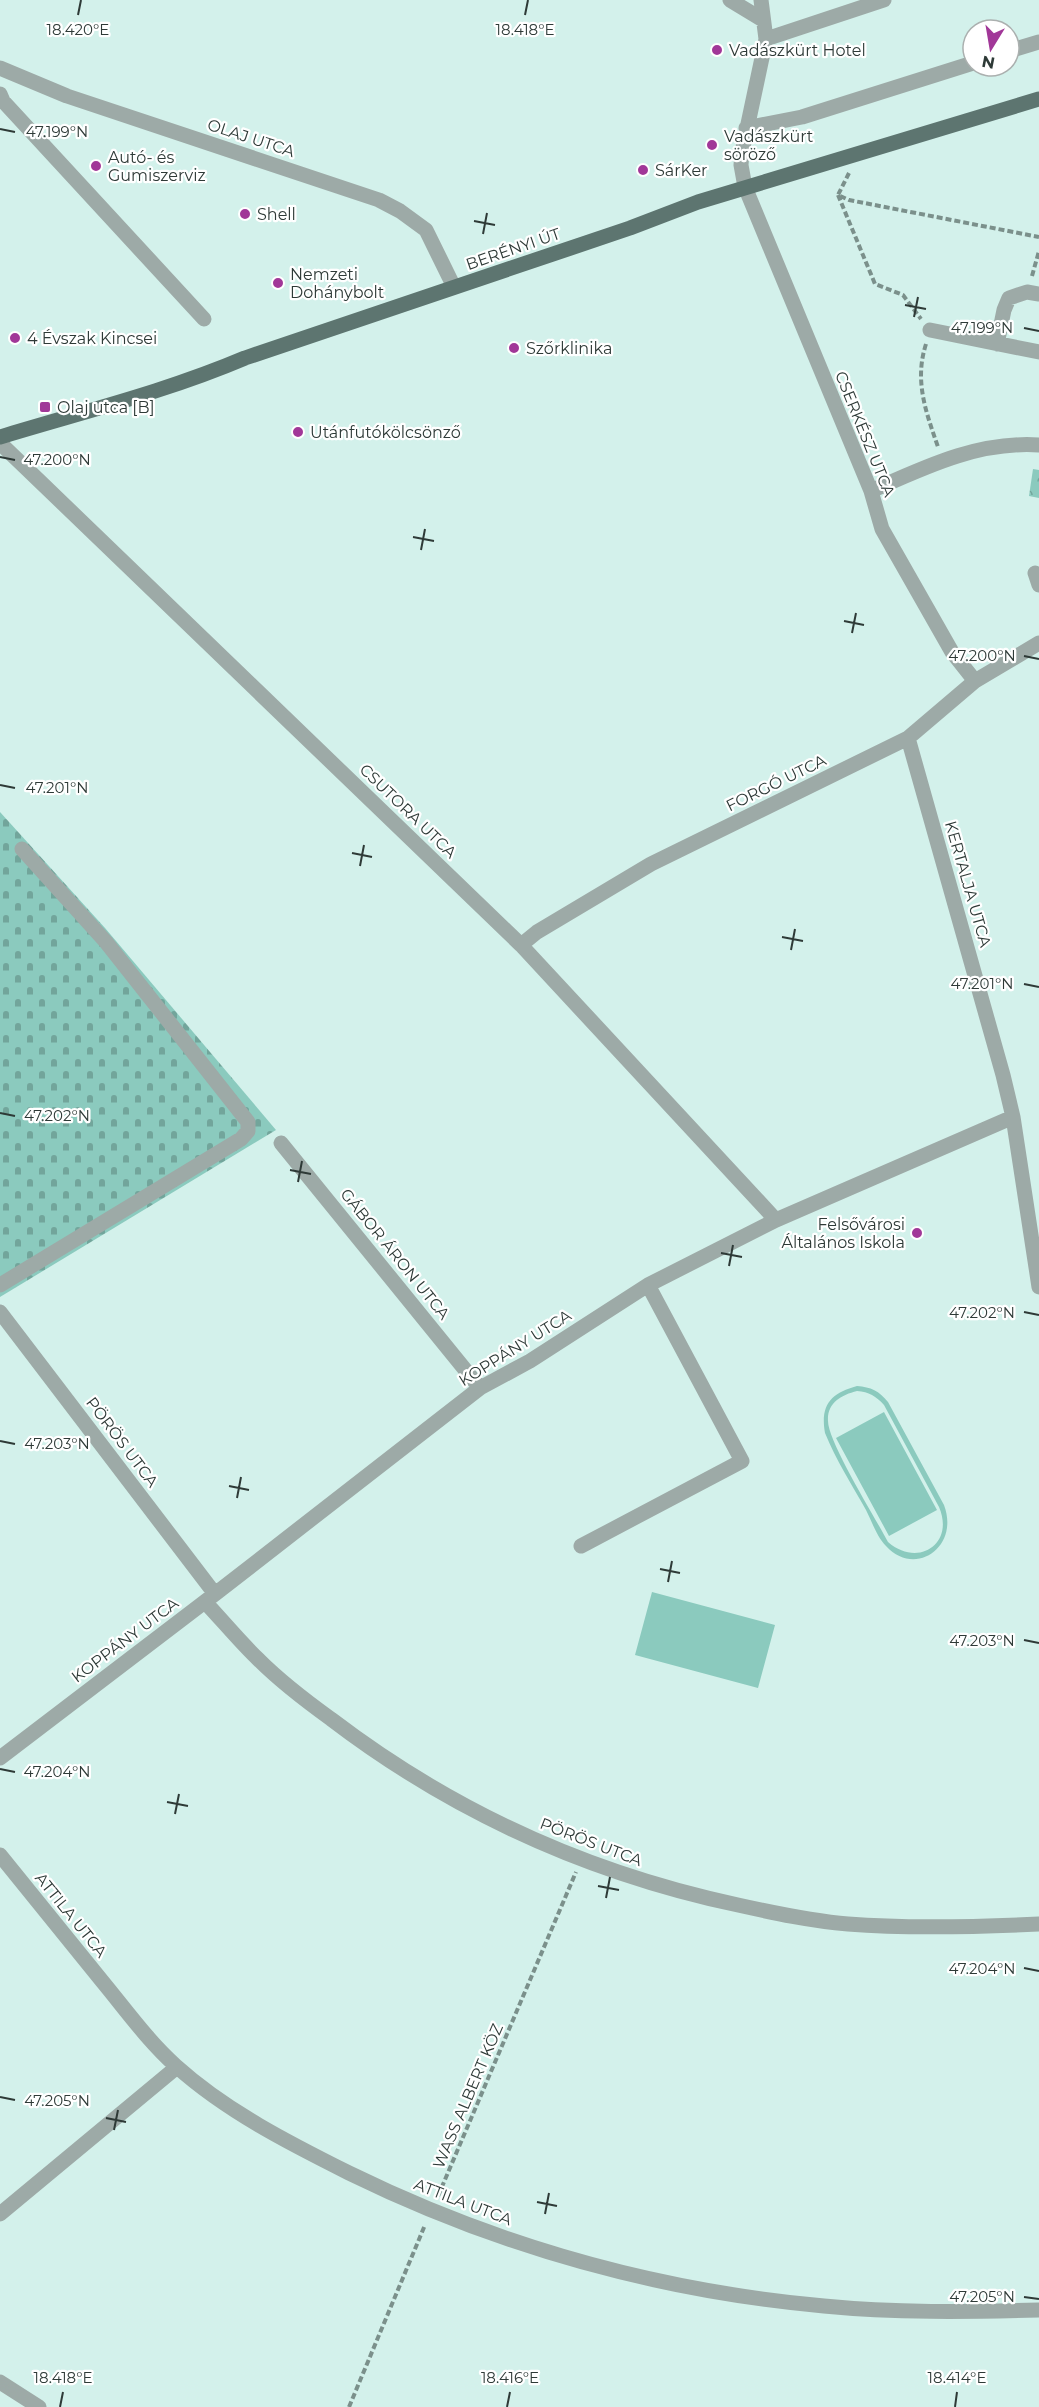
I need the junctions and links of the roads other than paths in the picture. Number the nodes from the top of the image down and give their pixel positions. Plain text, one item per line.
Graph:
1 (730, 0) edge
2 (761, 0) edge
3 (884, 0) edge
4 (763, 20) junction
5 (766, 39) junction
6 (1039, 42) edge
7 (1021, 47) edge
8 (961, 67) edge
9 (1, 72) edge
10 (0, 94) edge
11 (1039, 99) edge
12 (746, 128) junction
13 (745, 187) junction
14 (454, 287) junction
15 (1033, 293) edge
16 (204, 319) dead end
17 (930, 330) road end
18 (997, 344) junction
19 (1039, 352) edge
20 (0, 437) edge
21 (0, 443) edge
22 (1039, 445) edge
23 (871, 491) junction
24 (1039, 643) edge
25 (975, 681) junction
26 (908, 738) junction
27 (22, 849) dead end
28 (520, 945) junction
29 (1013, 1117) junction
30 (281, 1143) dead end
31 (776, 1220) junction
32 (0, 1286) edge
33 (648, 1286) junction
34 (1039, 1287) edge
35 (0, 1312) edge
36 (480, 1388) junction
37 (581, 1546) dead end
38 (210, 1598) junction
39 (0, 1758) edge
40 (0, 1856) edge
41 (1039, 1924) edge
42 (177, 2067) junction
43 (0, 2214) edge
44 (1039, 2310) edge
45 (0, 2382) edge
46 (39, 2407) edge

1 - 4 street
2 - 4 street
3 - 5 street
4 - 5 street
5 - 12 street, CSERKÉSZ UTCA
6 - 7 street
8 - 12 street
9 - 14 street, OLAJ UTCA
10 - 16 street
11 - 13 main road, BERÉNYI ÚT
12 - 13 street, CSERKÉSZ UTCA
13 - 14 main road, BERÉNYI ÚT
13 - 23 street, CSERKÉSZ UTCA
14 - 20 main road, BERÉNYI ÚT
15 - 18 street
17 - 18 street
18 - 19 street
21 - 28 street, CSUTORA UTCA
22 - 23 street
23 - 25 street, CSERKÉSZ UTCA
24 - 25 street, FORGÓ UTCA
25 - 26 street, FORGÓ UTCA
26 - 28 street, FORGÓ UTCA
26 - 29 street, KERTALJA UTCA
27 - 32 street
28 - 31 street, CSUTORA UTCA
29 - 31 street, KOPPÁNY UTCA
29 - 34 street, KERTALJA UTCA
30 - 36 street, GÁBOR ÁRON UTCA
31 - 33 street, KOPPÁNY UTCA
33 - 36 street, KOPPÁNY UTCA
33 - 37 street
35 - 38 street, PÖRÖS UTCA
36 - 38 street, KOPPÁNY UTCA
38 - 39 street, KOPPÁNY UTCA
38 - 41 street, PÖRÖS UTCA
40 - 42 street, ATTILA UTCA
42 - 43 street
42 - 44 street, ATTILA UTCA
45 - 46 street

